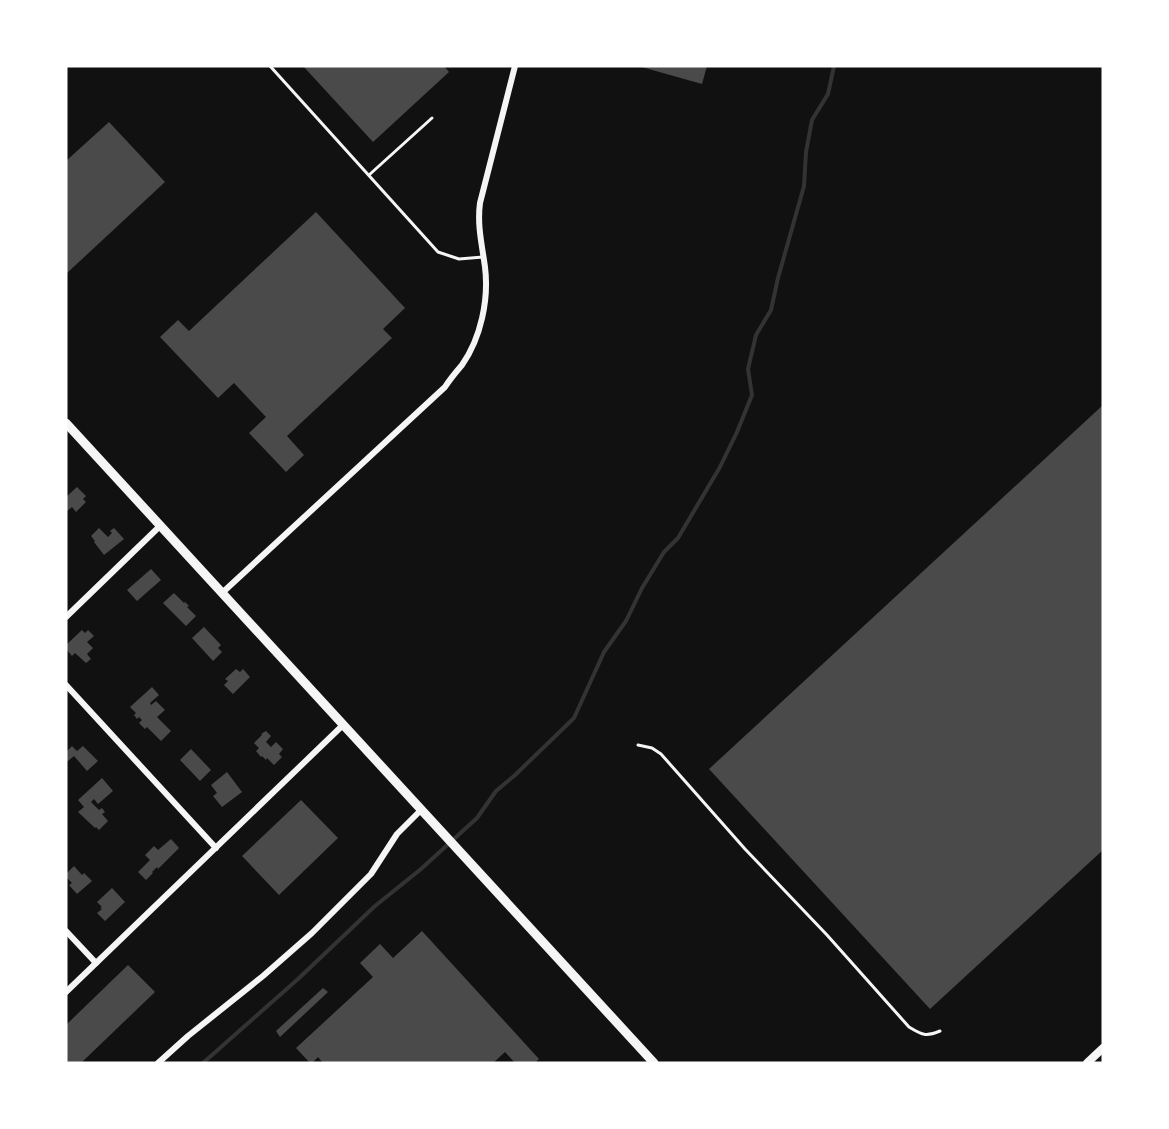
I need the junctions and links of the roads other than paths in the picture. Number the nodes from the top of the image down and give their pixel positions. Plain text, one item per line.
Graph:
1 (270, 66) edge
2 (515, 66) edge
3 (432, 118) dead end
4 (369, 175) junction
5 (483, 257) junction
6 (66, 423) edge
7 (160, 526) junction
8 (222, 593) junction
9 (66, 617) edge
10 (66, 685) edge
11 (343, 725) junction
12 (638, 745) dead end
13 (422, 809) junction
14 (216, 848) junction
15 (66, 931) edge
16 (96, 963) junction
17 (66, 992) edge
18 (940, 1031) dead end
19 (1103, 1048) edge
20 (158, 1063) edge
21 (654, 1063) edge
22 (1087, 1063) edge

1 - 4 lane
2 - 5 street
3 - 4 lane
4 - 5 lane
5 - 8 street
6 - 7 main road
7 - 8 main road
7 - 9 street
8 - 11 main road
10 - 14 street
11 - 13 main road
11 - 14 street
12 - 18 lane
13 - 20 street
13 - 21 main road
14 - 16 street
15 - 16 street
16 - 17 street
19 - 22 street

